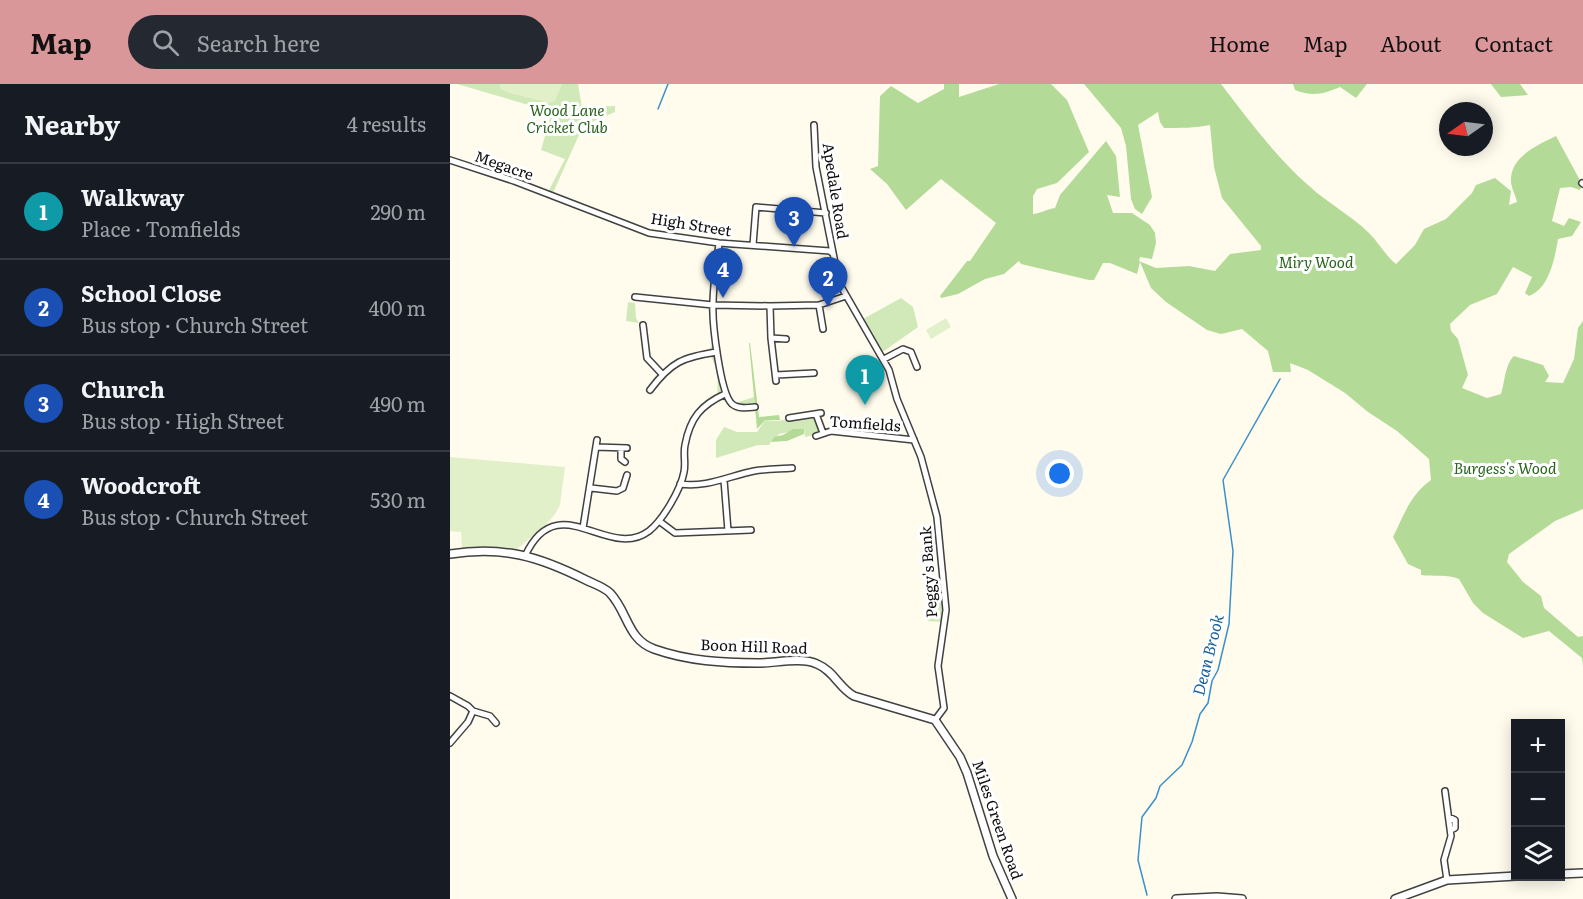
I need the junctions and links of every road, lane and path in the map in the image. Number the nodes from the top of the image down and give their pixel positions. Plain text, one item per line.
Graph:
1 (814, 125) dead end
2 (450, 160) edge
3 (549, 195) joint
4 (826, 213) junction
5 (719, 243) junction
6 (753, 245) junction
7 (833, 254) junction
8 (846, 296) junction
9 (635, 297) dead end
10 (713, 305) junction
11 (819, 305) junction
12 (770, 306) junction
13 (643, 325) dead end
14 (823, 329) dead end
15 (771, 338) junction
16 (786, 339) dead end
17 (717, 352) junction
18 (884, 359) junction
19 (917, 367) dead end
20 (662, 374) junction
21 (810, 382) dead end
22 (654, 388) dead end
23 (725, 394) junction
24 (755, 407) dead end
25 (789, 418) dead end
26 (823, 433) junction
27 (816, 436) dead end
28 (914, 440) junction
29 (921, 457) joint
30 (625, 462) dead end
31 (792, 468) dead end
32 (628, 477) dead end
33 (724, 480) junction
34 (680, 484) junction
35 (591, 488) junction
36 (659, 521) junction
37 (583, 528) junction
38 (751, 530) dead end
39 (728, 531) junction
40 (450, 554) edge
41 (525, 556) junction
42 (450, 696) edge
43 (473, 711) junction
44 (935, 720) junction
45 (496, 723) dead end
46 (450, 743) edge
47 (1445, 791) dead end
48 (1583, 873) edge
49 (1565, 874) edge
50 (1511, 876) edge
51 (1447, 880) junction
52 (1198, 898) edge
53 (1012, 899) edge
54 (1176, 899) edge
55 (1242, 899) edge
56 (1395, 899) edge

1 - 4 street, Apedale Road
2 - 3 street, Megacre
3 - 5 street, High Street
4 - 6 street
4 - 7 street, Apedale Road
5 - 6 street, High Street
5 - 10 street
6 - 7 street, High Street
7 - 8 street, Apedale Road
8 - 11 street
8 - 18 street, Apedale Road
9 - 10 street
10 - 12 street
10 - 17 street
11 - 12 street
11 - 14 street
12 - 15 street
13 - 20 street
15 - 16 street
15 - 21 street
17 - 20 street
17 - 23 street
18 - 19 street
18 - 28 street, Apedale Road
20 - 22 street
23 - 24 street
23 - 34 street
25 - 26 street
26 - 27 street, Tomfields
26 - 28 street, Tomfields
28 - 29 street, Apedale Road
29 - 44 street, Peggy's Bank
30 - 35 street
31 - 33 street
32 - 35 street
33 - 34 street
33 - 39 street
34 - 36 street
35 - 37 street
36 - 37 street
36 - 39 street
37 - 41 street
38 - 39 street
40 - 41 street, Boon Hill Road
41 - 44 street, Boon Hill Road
42 - 43 street
43 - 45 street
43 - 46 street
44 - 53 street, Miles Green Road
47 - 51 street
48 - 49 street
50 - 51 street
51 - 56 street
52 - 54 street
52 - 55 street

